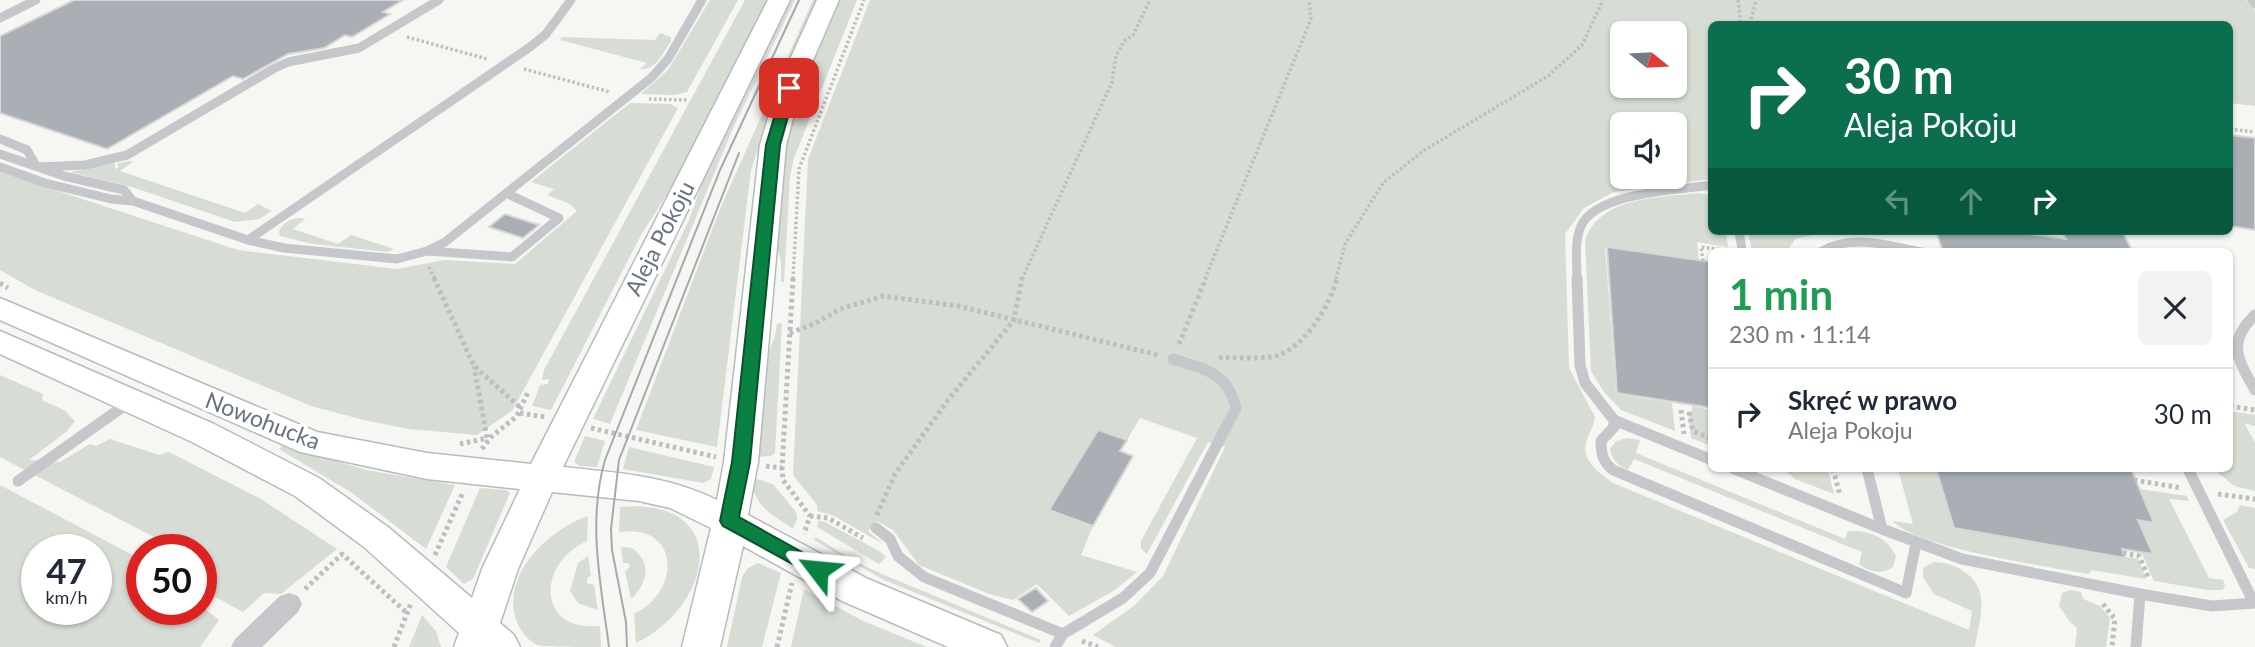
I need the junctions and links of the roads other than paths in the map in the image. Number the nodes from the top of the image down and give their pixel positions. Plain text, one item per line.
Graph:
1 (36, 0) edge
2 (439, 0) edge
3 (571, 0) edge
4 (702, 0) edge
5 (779, 0) edge
6 (828, 0) edge
7 (2252, 0) edge
8 (2255, 4) edge
9 (0, 18) edge
10 (0, 139) edge
11 (0, 154) edge
12 (0, 167) edge
13 (37, 167) junction
14 (1708, 186) edge
15 (506, 193) junction
16 (133, 201) junction
17 (248, 240) junction
18 (1826, 248) edge
19 (1893, 248) edge
20 (427, 251) junction
21 (8, 300) edge
22 (2255, 315) edge
23 (0, 342) edge
24 (1173, 359) road end
25 (2255, 390) edge
26 (131, 401) junction
27 (1614, 420) junction
28 (1708, 458) edge
29 (1741, 472) edge
30 (1868, 472) edge
31 (2189, 472) edge
32 (542, 478) junction
33 (18, 481) dead end
34 (729, 521) junction
35 (876, 528) road end
36 (1882, 529) junction
37 (1916, 543) junction
38 (2140, 594) junction
39 (297, 596) road end
40 (2254, 603) edge
41 (1063, 634) junction
42 (484, 641) edge
43 (244, 647) edge
44 (701, 647) edge
45 (988, 647) edge
46 (1055, 647) edge
47 (2136, 647) edge

1 - 9 lane
2 - 13 lane
3 - 17 lane
4 - 15 lane
5 - 32 main road, Aleja Pokoju
6 - 34 main road
7 - 8 lane
10 - 13 lane
11 - 13 lane
12 - 16 lane
13 - 16 lane
14 - 27 lane
15 - 20 lane
15 - 20 lane
16 - 17 lane
17 - 20 lane
18 - 19 lane
21 - 32 main road, Nowohucka
22 - 25 lane
23 - 26 main road, Nowohucka
24 - 41 lane
26 - 33 lane
26 - 42 main road, Nowohucka
27 - 28 lane
27 - 37 lane
29 - 36 lane
30 - 36 lane
31 - 40 lane
32 - 34 main road, Nowohucka
32 - 42 main road, Aleja Pokoju
34 - 44 main road
34 - 45 main road
35 - 41 lane
36 - 37 lane
37 - 38 lane
38 - 40 lane
38 - 47 lane
39 - 43 street
41 - 46 lane

